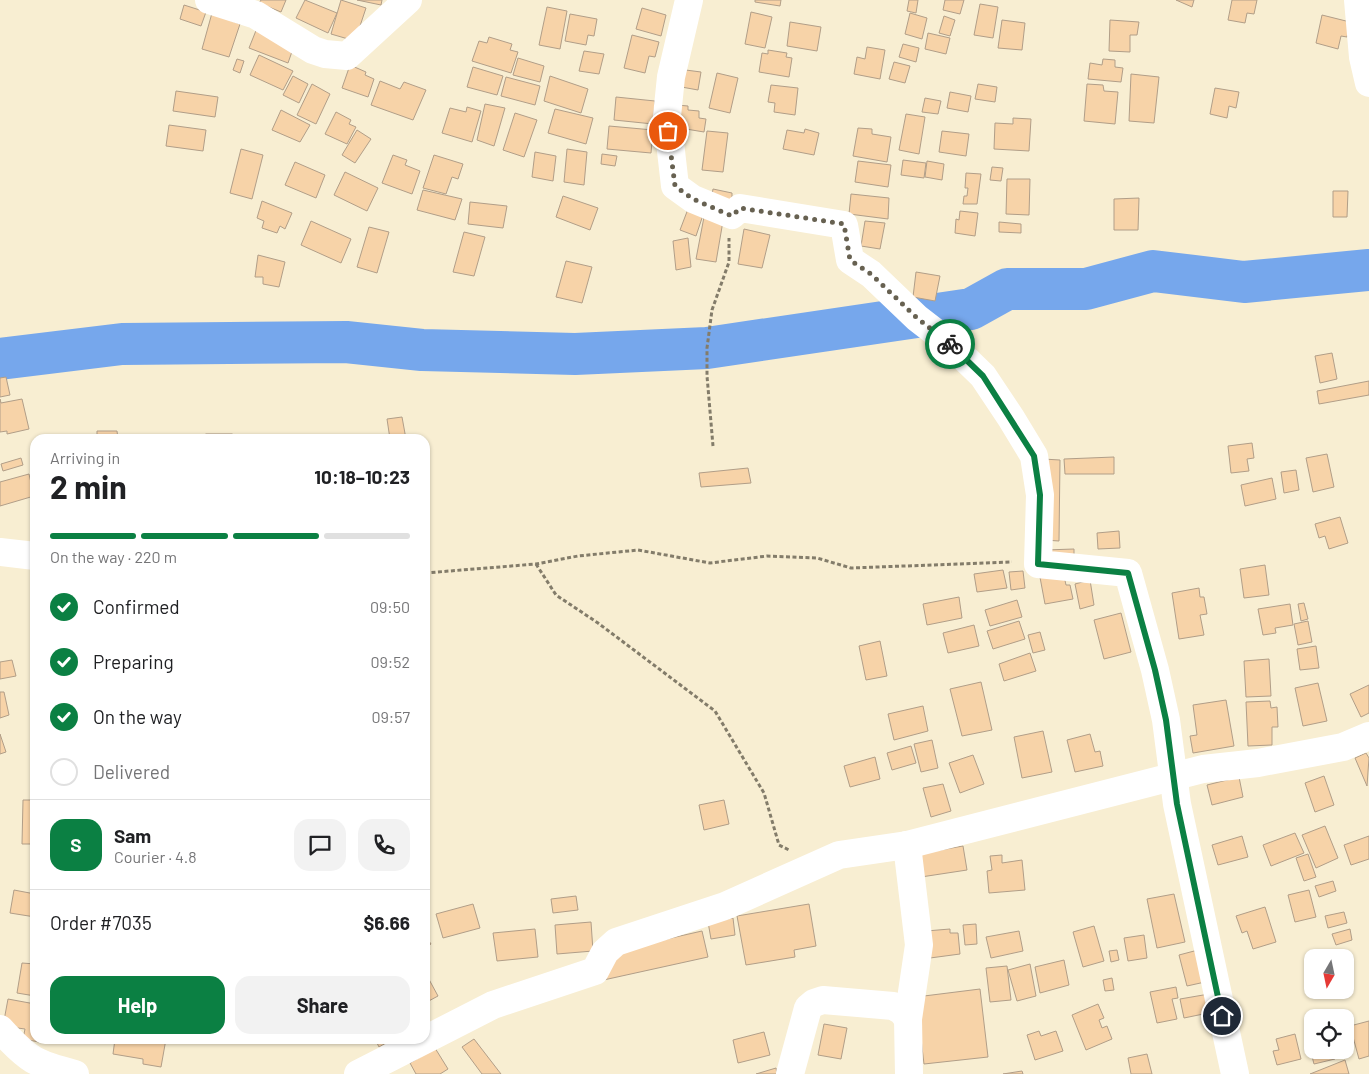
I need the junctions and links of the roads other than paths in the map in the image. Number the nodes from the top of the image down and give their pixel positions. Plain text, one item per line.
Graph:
1 (210, 0) edge
2 (408, 0) edge
3 (689, 0) edge
4 (1358, 0) edge
5 (1369, 84) edge
6 (0, 552) edge
7 (30, 555) edge
8 (1369, 736) edge
9 (1174, 776) junction
10 (907, 846) junction
11 (908, 1019) junction
12 (0, 1029) edge
13 (430, 1037) edge
14 (417, 1044) edge
15 (75, 1074) edge
16 (358, 1074) edge
17 (790, 1074) edge
18 (909, 1074) edge
19 (1234, 1074) edge

1 - 2 street
3 - 9 street
4 - 5 street
6 - 7 street
8 - 9 street
9 - 10 street
9 - 19 street
10 - 11 street
10 - 13 street
11 - 17 street
11 - 18 street
12 - 15 street
14 - 16 street

